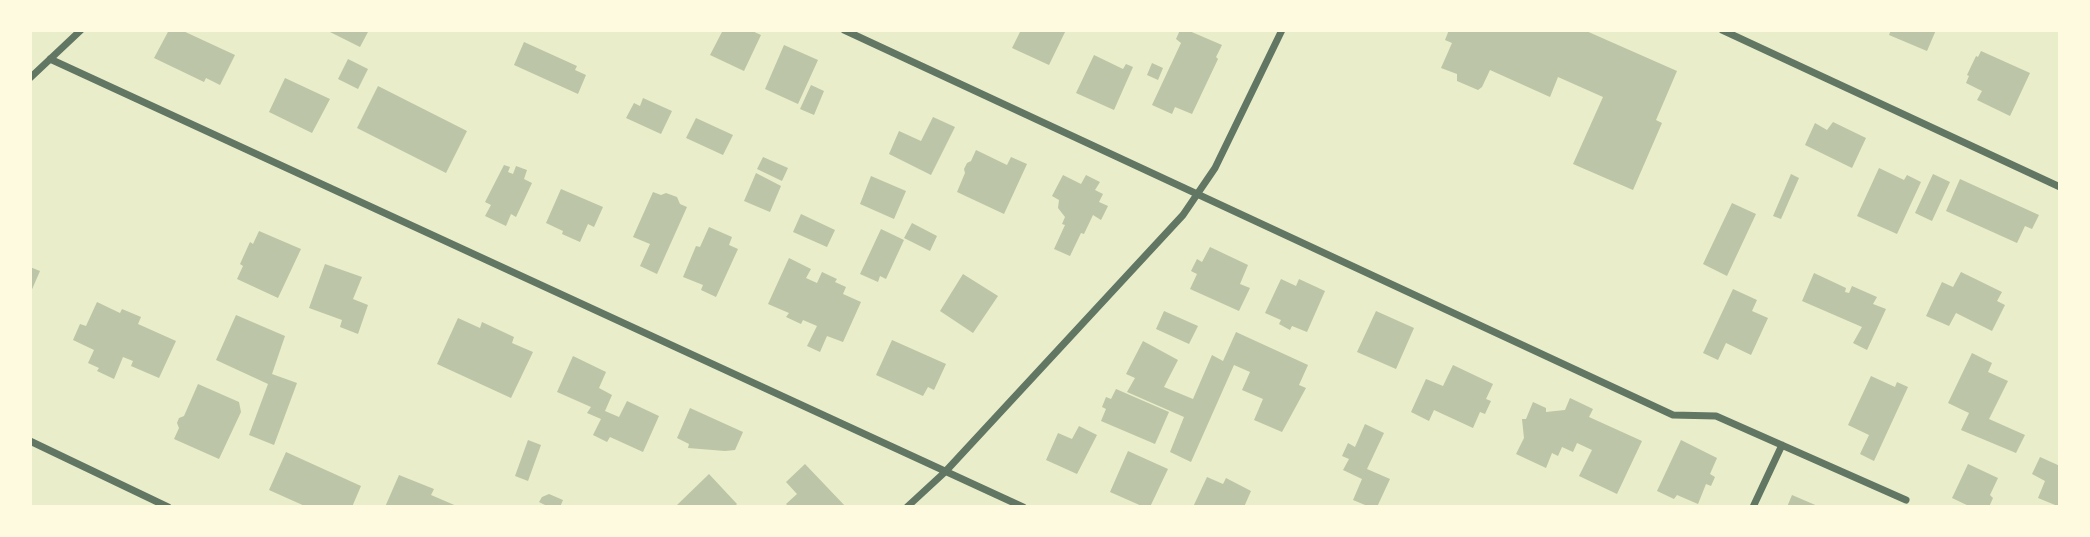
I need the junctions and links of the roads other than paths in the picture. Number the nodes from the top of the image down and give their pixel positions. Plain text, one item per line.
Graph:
1 (81, 30) edge
2 (844, 30) edge
3 (1282, 30) edge
4 (1722, 30) edge
5 (50, 59) junction
6 (30, 78) edge
7 (2060, 187) edge
8 (1198, 195) junction
9 (30, 441) edge
10 (1782, 445) junction
11 (945, 472) junction
12 (1906, 500) dead end
13 (168, 507) edge
14 (907, 507) edge
15 (1023, 507) edge
16 (1753, 507) edge

1 - 5 street
2 - 8 street
3 - 8 street
4 - 7 street
5 - 6 street
5 - 11 street
8 - 10 street
8 - 11 street
9 - 13 street
10 - 12 street
10 - 16 street
11 - 14 street
11 - 15 street

